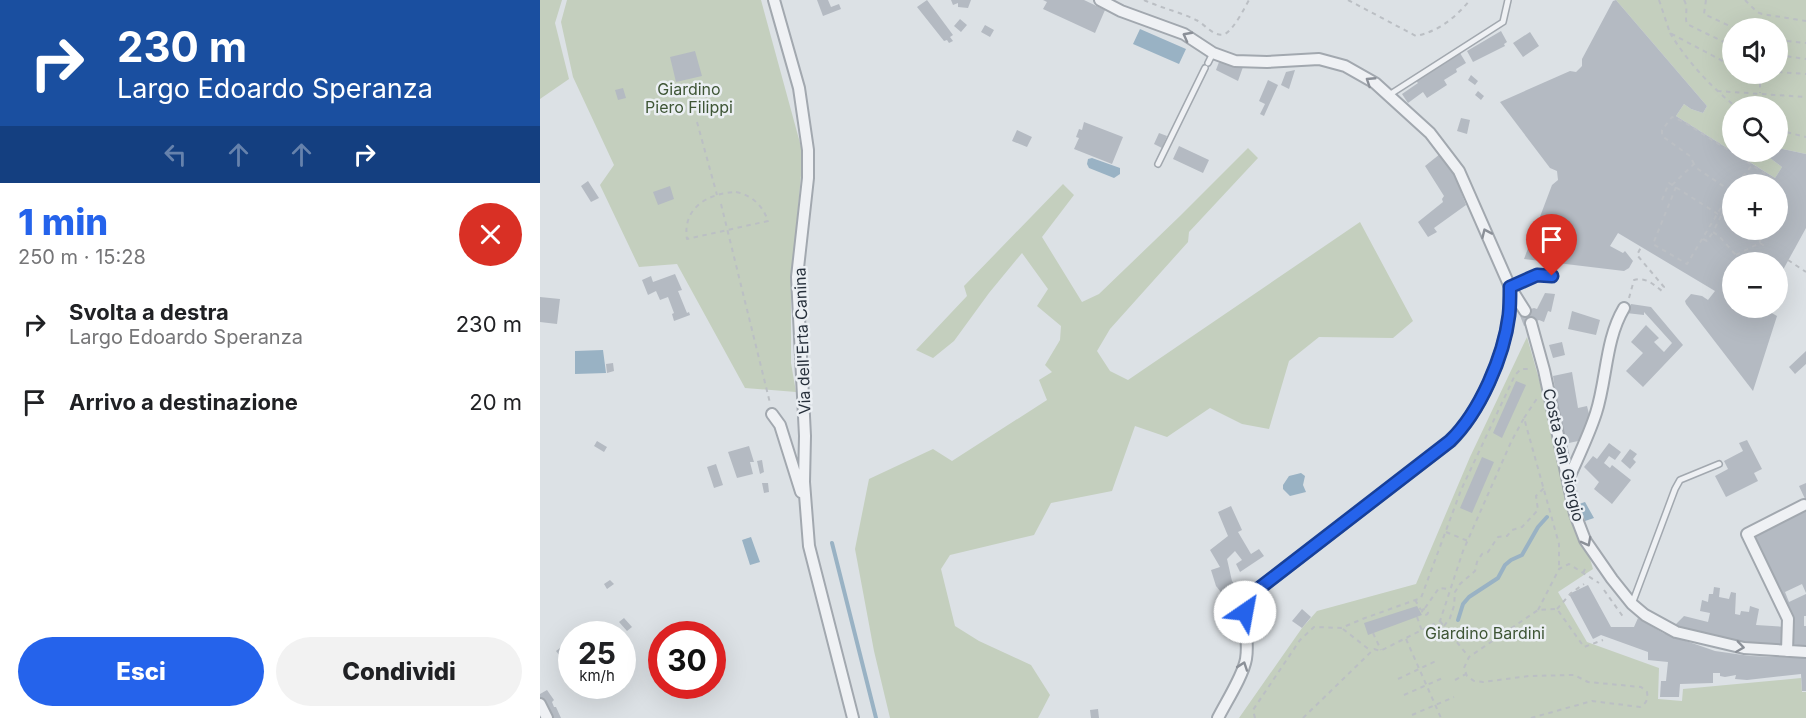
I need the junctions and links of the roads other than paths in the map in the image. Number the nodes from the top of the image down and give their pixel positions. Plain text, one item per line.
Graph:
1 (774, 0) edge
2 (1100, 0) edge
3 (1508, 0) edge
4 (1209, 62) junction
5 (1389, 95) junction
6 (1158, 164) dead end
7 (1552, 276) dead end
8 (1510, 287) junction
9 (1624, 308) dead end
10 (1525, 311) dead end
11 (1531, 323) dead end
12 (772, 414) road end
13 (1719, 464) dead end
14 (1569, 478) junction
15 (1804, 505) dead end
16 (806, 506) junction
17 (1632, 603) junction
18 (1787, 651) junction
19 (1806, 652) edge
20 (540, 704) edge
21 (546, 718) edge
22 (853, 718) edge
23 (1218, 718) edge

1 - 16 street, Via dell'Erta Canina
4 -> 2 street
3 - 5 lane
5 -> 4 street
4 - 6 lane
8 -> 5 street
7 - 8 lane
8 - 10 street
23 -> 8 street
9 - 14 street
11 - 14 street, Costa San Giorgio
12 - 16 street, Via dell'Erta Canina
13 - 17 lane
14 -> 17 street, Costa San Giorgio
15 - 18 street
16 - 22 street, Via dell'Erta Canina
17 -> 18 street, Costa San Giorgio
18 - 19 street, Costa San Giorgio
20 - 21 street

